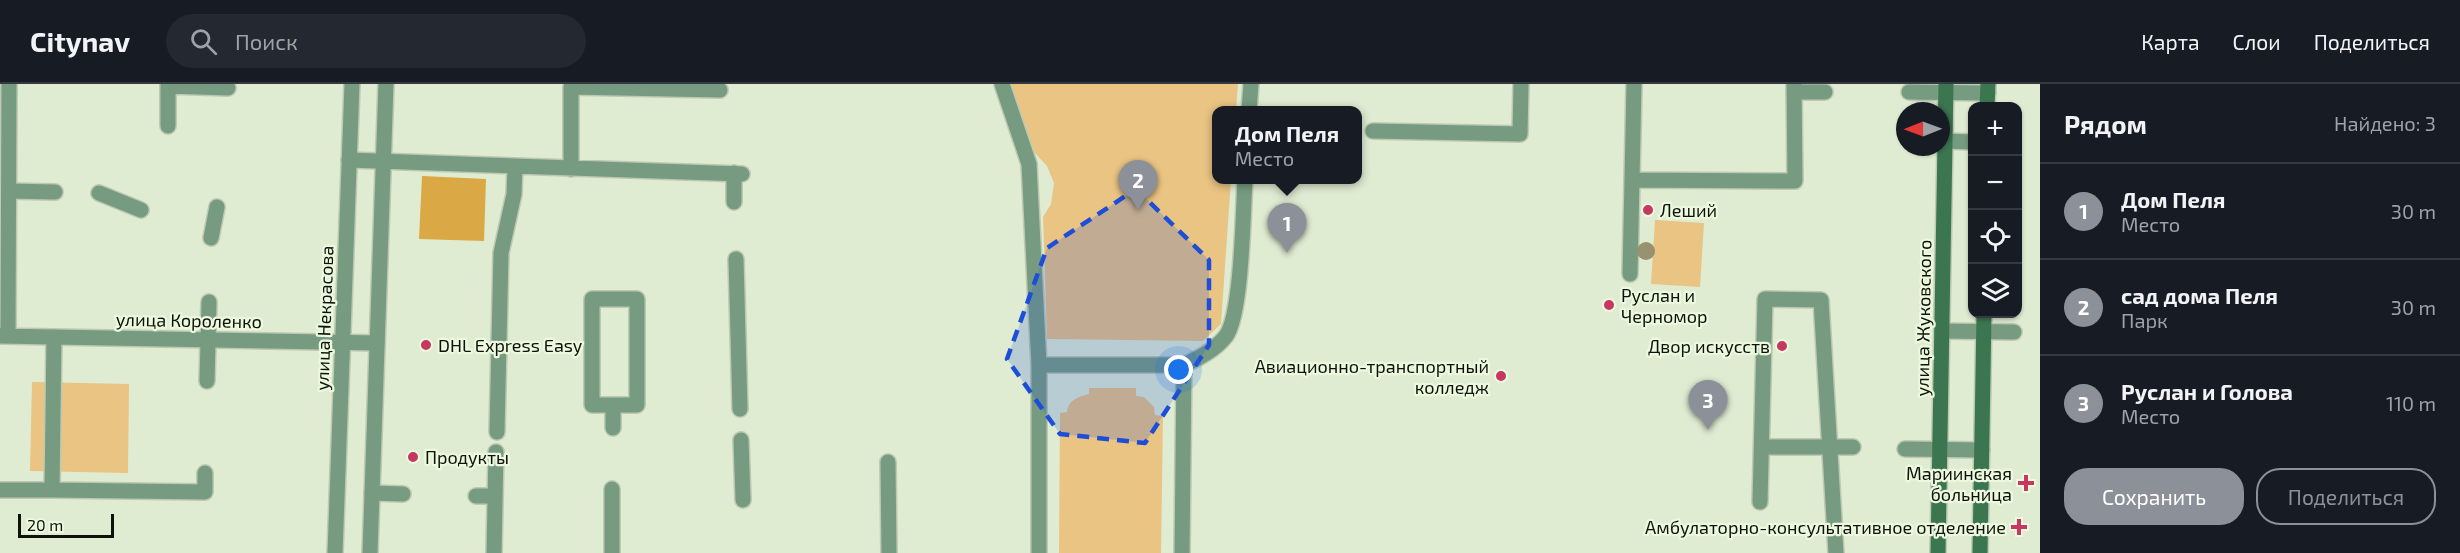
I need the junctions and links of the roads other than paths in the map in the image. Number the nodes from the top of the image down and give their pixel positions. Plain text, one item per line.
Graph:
1 (9, 84) edge
2 (352, 84) edge
3 (386, 84) edge
4 (1002, 84) edge
5 (1251, 84) edge
6 (1521, 84) edge
7 (1634, 84) edge
8 (168, 85) edge
9 (228, 88) dead end
10 (1794, 88) edge
11 (1946, 88) edge
12 (720, 90) dead end
13 (1825, 92) dead end
14 (1909, 92) dead end
15 (1988, 94) edge
16 (1249, 106) edge
17 (168, 126) dead end
18 (1373, 131) dead end
19 (1950, 141) edge
20 (1968, 142) edge
21 (1945, 156) edge
22 (349, 160) junction
23 (384, 162) junction
24 (515, 167) junction
25 (571, 169) junction
26 (1632, 180) junction
27 (1245, 184) edge
28 (9, 191) junction
29 (55, 192) dead end
30 (99, 193) dead end
31 (734, 202) dead end
32 (217, 207) dead end
33 (141, 210) dead end
34 (211, 238) dead end
35 (736, 259) dead end
36 (1630, 274) dead end
37 (209, 302) dead end
38 (1984, 318) edge
39 (1942, 331) junction
40 (1984, 332) junction
41 (2014, 332) dead end
42 (4, 336) edge
43 (54, 337) junction
44 (208, 339) junction
45 (342, 342) junction
46 (377, 343) junction
47 (1039, 365) junction
48 (1184, 365) junction
49 (207, 381) dead end
50 (613, 405) junction
51 (740, 409) dead end
52 (613, 428) dead end
53 (497, 432) dead end
54 (741, 440) dead end
55 (1762, 447) junction
56 (1830, 447) junction
57 (1853, 447) dead end
58 (1905, 449) dead end
59 (1940, 449) junction
60 (1982, 450) junction
61 (496, 452) dead end
62 (888, 462) dead end
63 (205, 473) dead end
64 (612, 489) dead end
65 (0, 490) edge
66 (52, 490) junction
67 (372, 494) junction
68 (403, 494) dead end
69 (476, 496) dead end
70 (495, 496) junction
71 (743, 500) dead end
72 (1760, 502) dead end
73 (335, 553) edge
74 (370, 553) edge
75 (494, 553) edge
76 (612, 553) edge
77 (889, 553) edge
78 (1039, 553) edge
79 (1182, 553) edge
80 (1836, 553) edge
81 (1938, 553) edge
82 (1980, 553) edge

1 - 28 street
2 - 22 street, улица Некрасова
3 - 23 street
4 - 47 street
5 - 16 street
6 - 18 street
7 - 26 street
8 - 9 street
8 - 17 street
10 - 13 street
10 - 26 street
11 - 14 street
11 - 15 street
12 - 25 street
19 - 20 street
21 - 39 main road, улица Жуковского
22 - 23 street
22 - 45 street, улица Некрасова
23 - 24 street
23 - 46 street
24 - 25 street
24 - 53 street
25 - 31 street
26 - 36 street
27 - 48 street
28 - 29 street
28 - 42 street
30 - 33 street
32 - 34 street
35 - 51 street
37 - 44 street
38 - 40 main road
39 - 40 street
39 - 59 main road, улица Жуковского
40 - 41 street
40 - 60 main road
42 - 43 street, улица Короленко
43 - 44 street, улица Короленко
43 - 66 street
44 - 45 street, улица Короленко
44 - 49 street
45 - 46 street, улица Короленко
45 - 73 street, улица Некрасова
46 - 67 street
47 - 48 street
47 - 78 street
48 - 79 street
50 - 50 street
50 - 52 street
54 - 71 street
55 - 56 street
55 - 56 street
55 - 72 street
56 - 57 street
56 - 80 street
58 - 59 street
59 - 60 street
59 - 81 main road, улица Жуковского
60 - 82 main road
61 - 70 street
62 - 77 street
63 - 66 street
64 - 76 street
65 - 66 street
67 - 68 street
67 - 74 street
69 - 70 street
70 - 75 street

